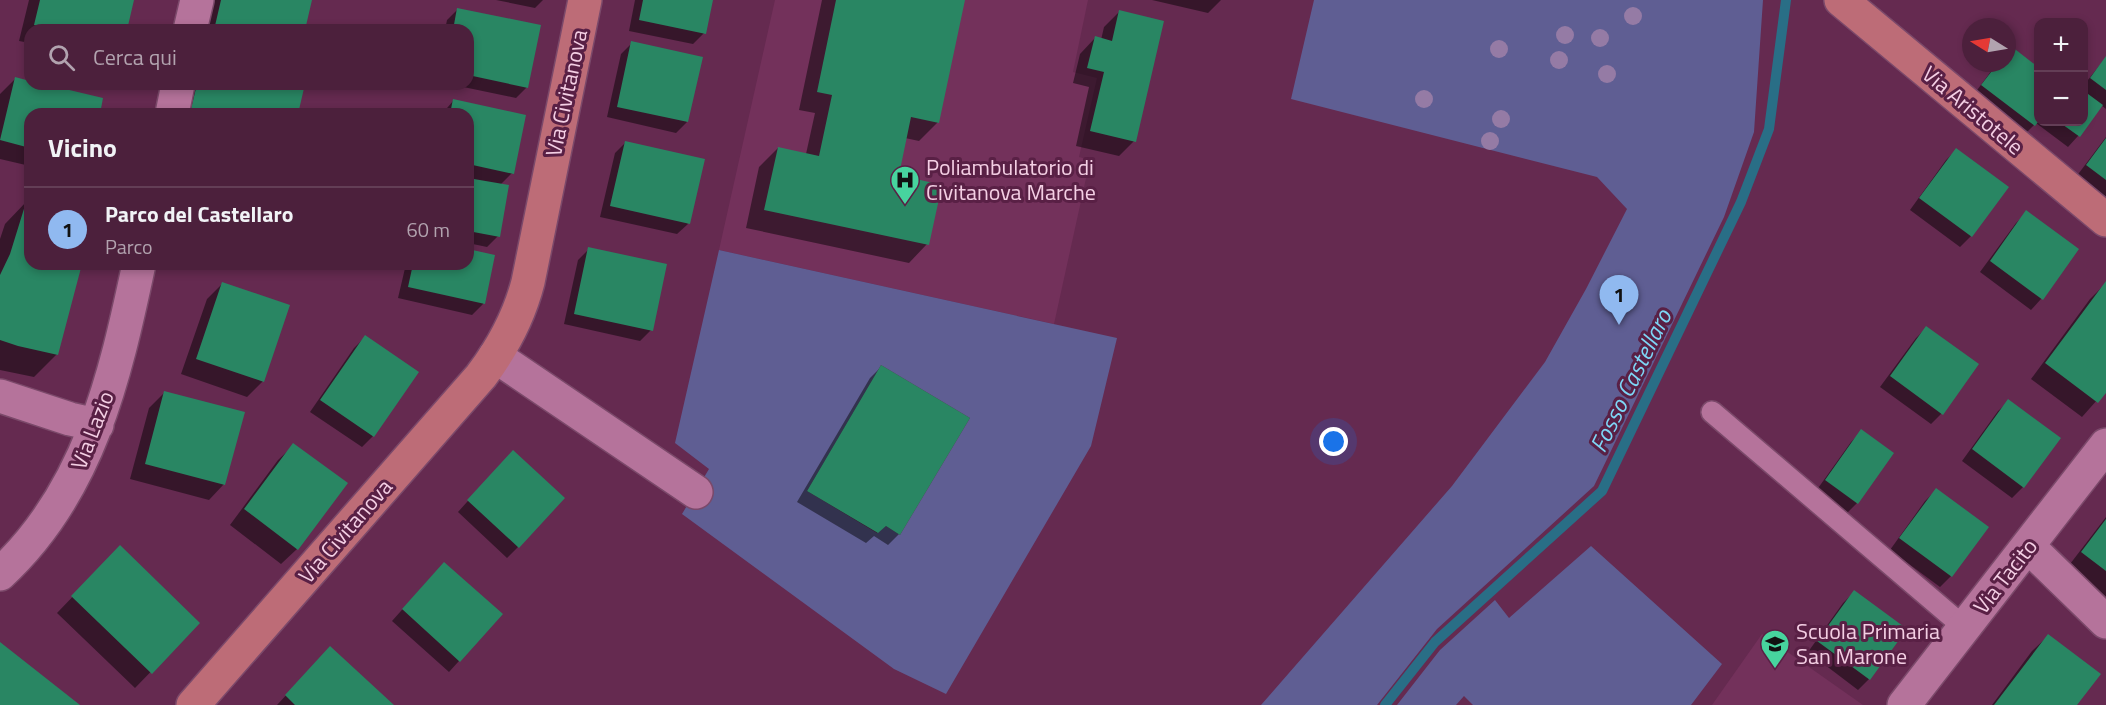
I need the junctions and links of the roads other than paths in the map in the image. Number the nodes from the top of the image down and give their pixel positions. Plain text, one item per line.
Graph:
1 (197, 0) edge
2 (585, 0) edge
3 (1841, 0) edge
4 (191, 24) edge
5 (177, 90) edge
6 (173, 108) edge
7 (2106, 220) edge
8 (138, 270) edge
9 (495, 356) junction
10 (0, 396) edge
11 (1712, 412) dead end
12 (97, 425) junction
13 (2106, 446) edge
14 (696, 492) dead end
15 (2029, 547) junction
16 (0, 574) edge
17 (2106, 622) edge
18 (1964, 627) junction
19 (193, 705) edge
20 (1904, 705) edge

1 - 4 street
2 - 9 street, Via Civitanova
3 - 7 street, Via Aristotele
5 - 6 street
8 - 12 street, Via Lazio
9 - 14 street
9 - 19 street, Via Civitanova
10 - 12 street
11 - 18 lane
12 - 16 street, Via Lazio
13 - 15 street, Via Tacito
15 - 17 street
15 - 18 street, Via Tacito
18 - 20 street, Via Tacito

